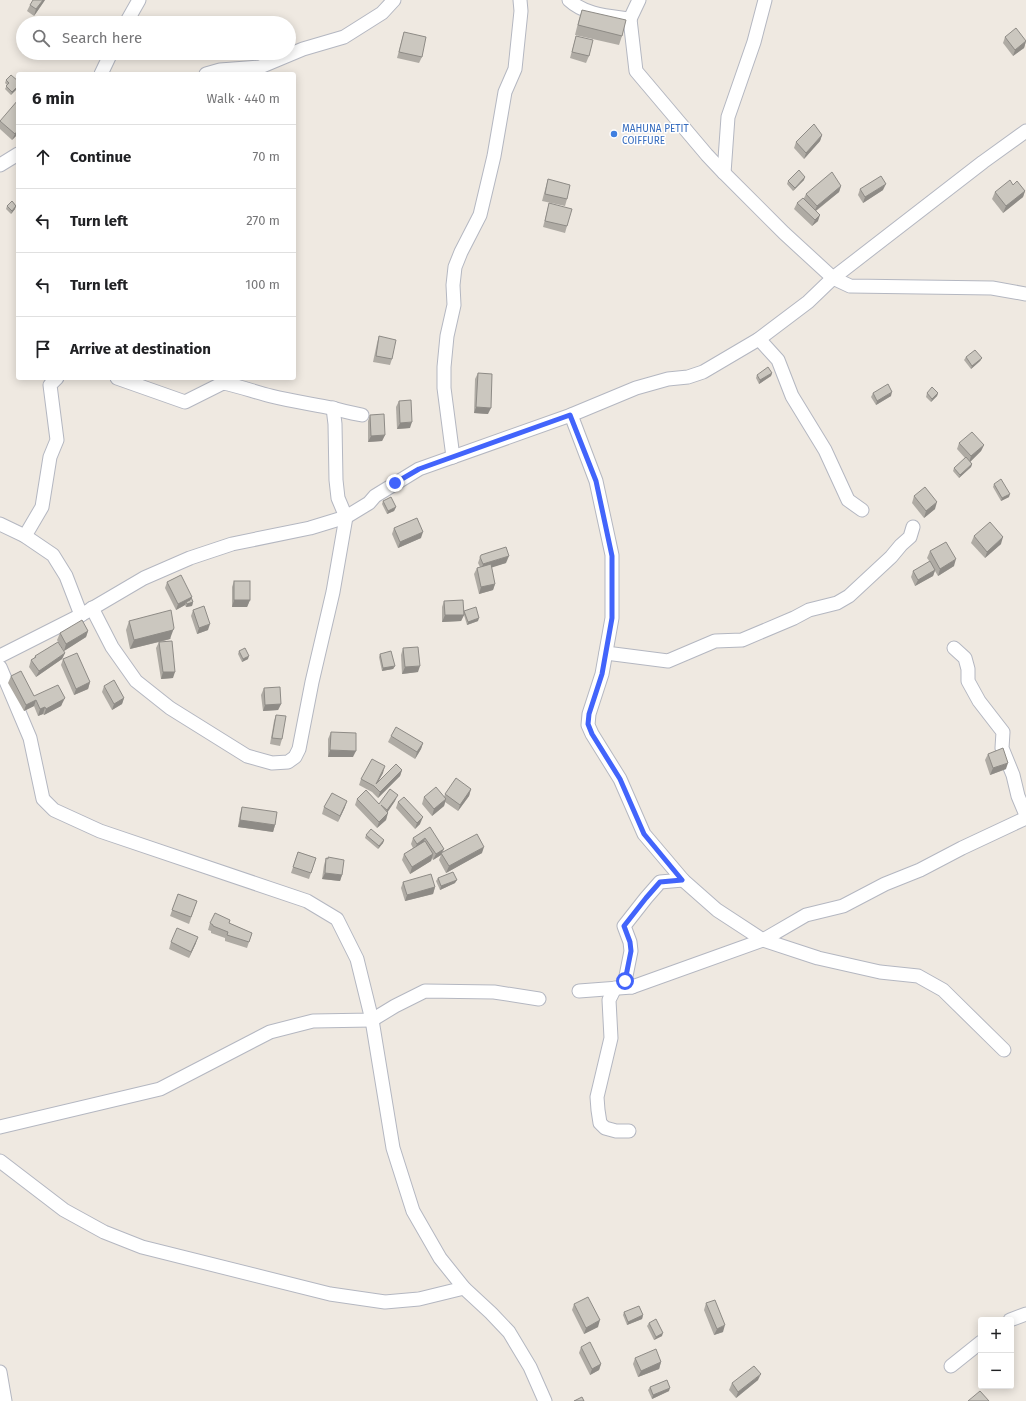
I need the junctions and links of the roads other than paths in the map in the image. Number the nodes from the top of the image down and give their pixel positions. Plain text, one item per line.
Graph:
1 (139, 0) edge
2 (394, 0) edge
3 (520, 0) edge
4 (569, 0) edge
5 (639, 0) edge
6 (764, 0) edge
7 (130, 16) edge
8 (630, 19) junction
9 (296, 52) edge
10 (108, 60) edge
11 (277, 60) edge
12 (102, 72) edge
13 (213, 72) edge
14 (1026, 130) edge
15 (16, 155) edge
16 (0, 165) edge
17 (724, 173) junction
18 (833, 278) junction
19 (1026, 294) edge
20 (759, 338) junction
21 (55, 380) edge
22 (123, 380) edge
23 (223, 380) edge
24 (333, 408) junction
25 (362, 415) dead end
26 (570, 415) junction
27 (452, 457) junction
28 (862, 510) dead end
29 (346, 517) junction
30 (0, 524) edge
31 (913, 527) dead end
32 (25, 536) junction
33 (92, 608) junction
34 (81, 615) junction
35 (954, 648) dead end
36 (606, 653) junction
37 (0, 656) edge
38 (0, 667) edge
39 (1026, 815) edge
40 (1026, 818) edge
41 (682, 880) junction
42 (762, 940) junction
43 (632, 987) junction
44 (615, 988) junction
45 (580, 991) dead end
46 (539, 999) dead end
47 (372, 1020) junction
48 (1004, 1050) dead end
49 (0, 1127) edge
50 (629, 1131) dead end
51 (0, 1161) edge
52 (464, 1288) junction
53 (1026, 1314) edge
54 (1014, 1318) edge
55 (978, 1344) edge
56 (951, 1366) dead end
57 (0, 1372) edge
58 (5, 1401) edge
59 (545, 1401) edge

1 - 7 street
2 - 9 street
3 - 27 street
4 - 8 street
5 - 8 street
6 - 17 street
8 - 17 street
10 - 12 street
11 - 13 street
14 - 18 street
15 - 16 street
17 - 18 street
18 - 19 street
18 - 20 street
20 - 26 street
20 - 28 street
21 - 32 street
22 - 23 street
23 - 24 street
24 - 25 street
24 - 29 street
26 - 27 street
26 - 36 street
27 - 29 street
29 - 33 street
29 - 33 street
30 - 32 street
31 - 36 street
32 - 34 street
33 - 34 street
34 - 37 street
35 - 39 street
36 - 41 street
38 - 47 street
40 - 42 street
41 - 42 street
41 - 43 street
42 - 43 street
42 - 48 street
43 - 44 street
44 - 45 street
44 - 50 street
46 - 47 street
47 - 49 street
47 - 52 street
51 - 52 street
52 - 59 street
53 - 54 street
55 - 56 street
57 - 58 street

